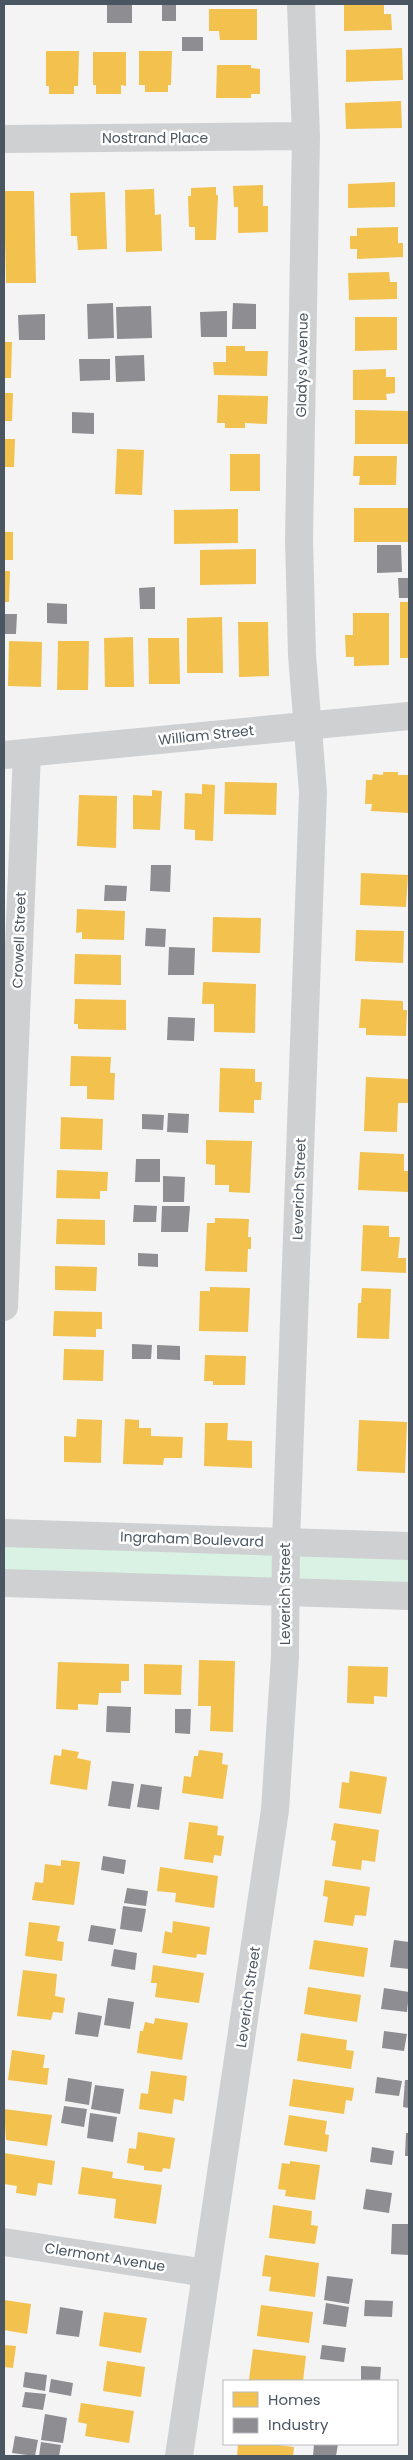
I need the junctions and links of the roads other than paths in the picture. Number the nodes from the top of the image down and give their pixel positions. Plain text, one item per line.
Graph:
1 (301, 4) edge
2 (306, 136) junction
3 (4, 139) edge
4 (409, 716) edge
5 (307, 725) junction
6 (15, 754) edge
7 (4, 1307) edge
8 (4, 1532) edge
9 (286, 1542) junction
10 (409, 1546) edge
11 (4, 1583) edge
12 (285, 1591) junction
13 (409, 1596) edge
14 (4, 2242) edge
15 (206, 2273) junction
16 (178, 2456) edge

1 - 2 street, Gladys Avenue
2 - 3 street, Nostrand Place
2 - 5 street, Gladys Avenue
4 - 5 street, William Street
5 - 6 street, William Street
5 - 9 street, Leverich Street
6 - 7 street, Crowell Street
8 - 9 street, Ingraham Boulevard
9 - 10 street, Ingraham Boulevard
9 - 12 street, Leverich Street
11 - 12 street
12 - 13 street
12 - 15 street, Leverich Street
14 - 15 street, Clermont Avenue
15 - 16 street, Leverich Street

